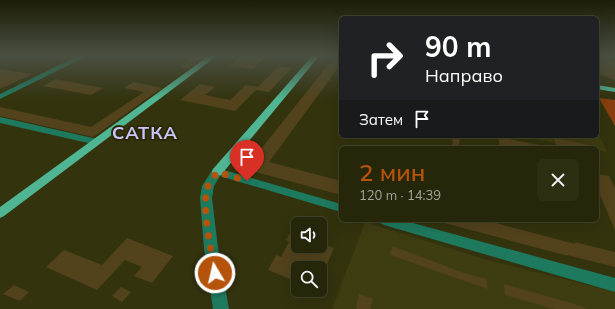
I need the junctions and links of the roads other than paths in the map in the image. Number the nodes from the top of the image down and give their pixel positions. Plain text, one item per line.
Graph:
1 (56, 69) edge
2 (195, 69) edge
3 (305, 69) edge
4 (599, 87) edge
5 (615, 90) edge
6 (0, 97) edge
7 (0, 120) edge
8 (97, 142) junction
9 (217, 172) junction
10 (339, 207) edge
11 (0, 213) edge
12 (391, 222) edge
13 (615, 285) edge
14 (221, 309) edge

1 - 6 street
2 - 8 main road
3 - 9 main road
4 - 5 main road
7 - 8 street
8 - 11 main road
9 - 10 street
9 - 14 street
12 - 13 street

